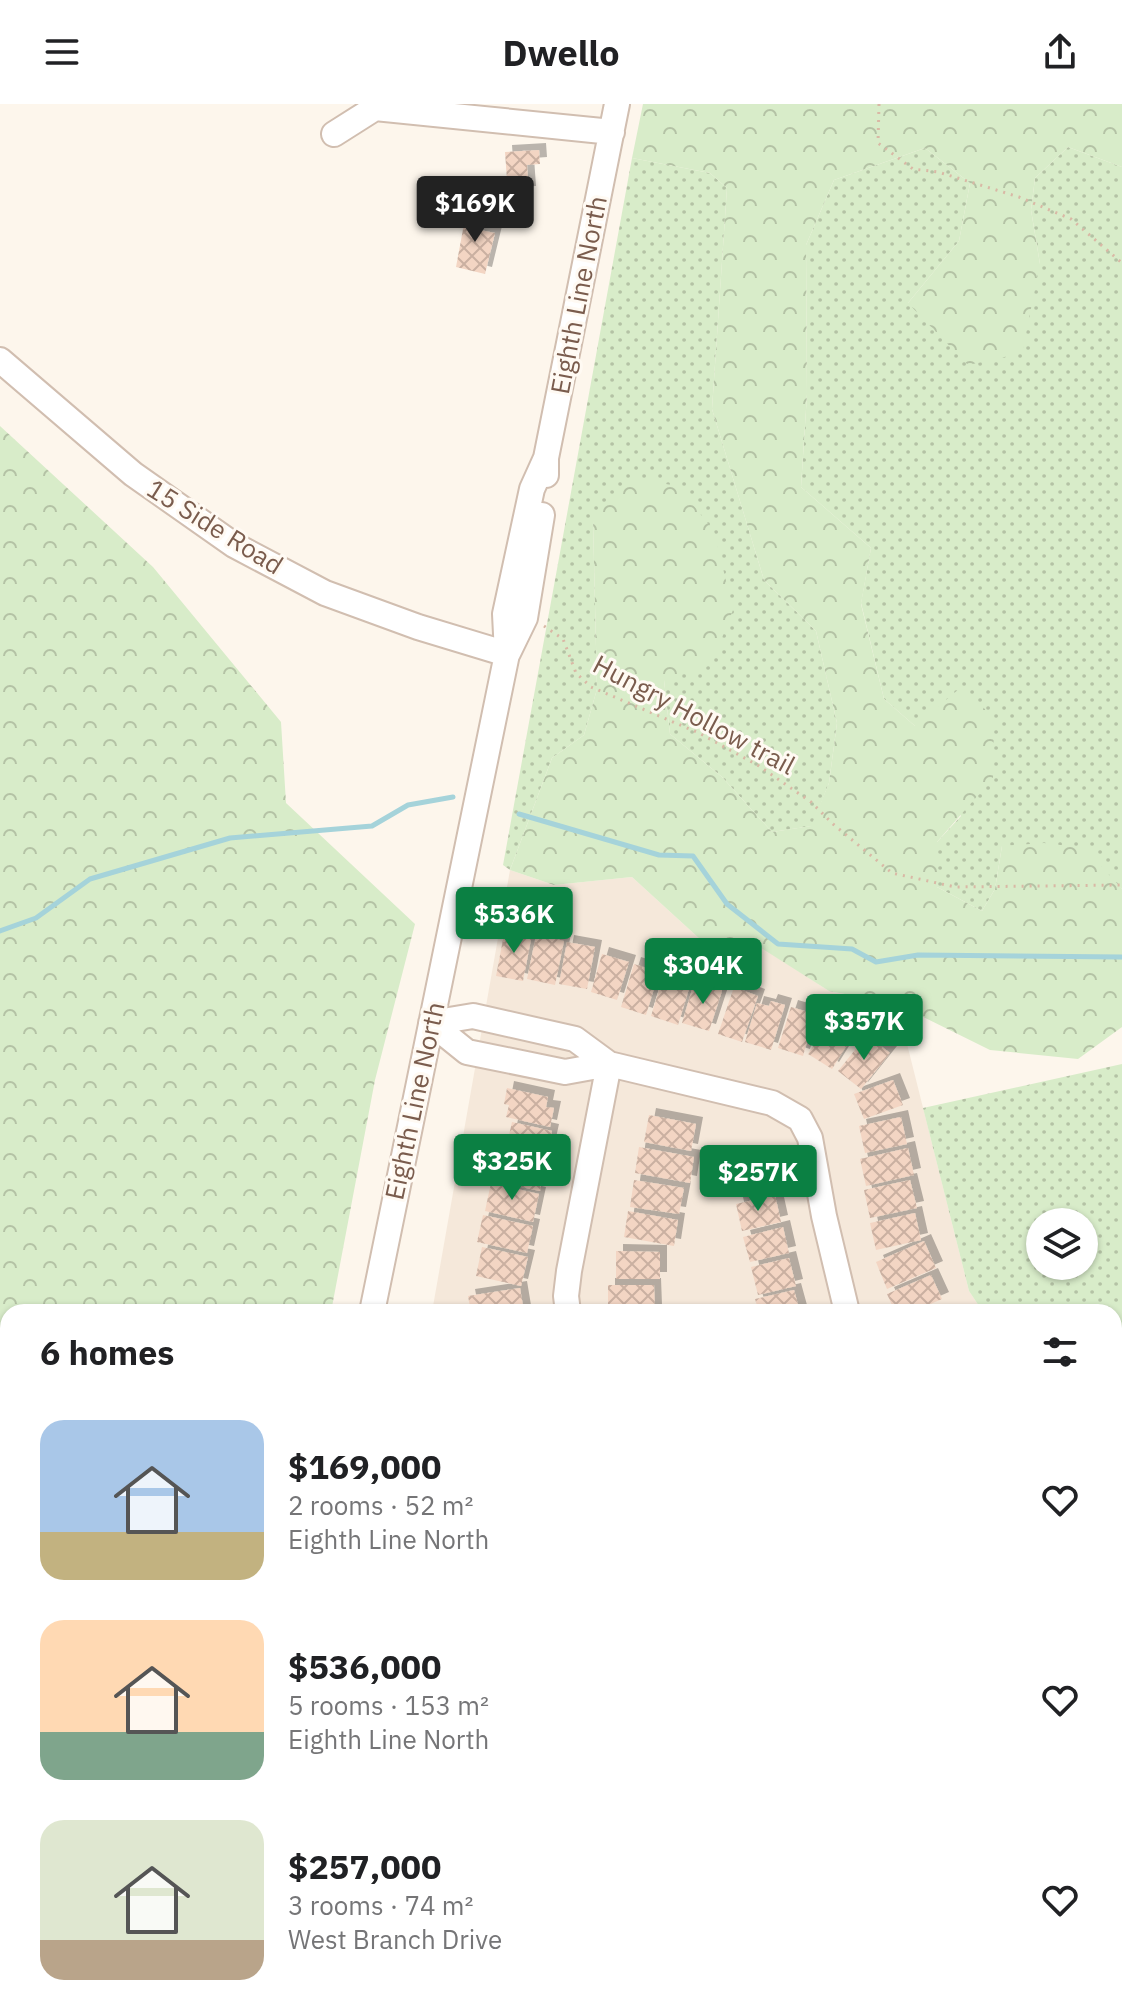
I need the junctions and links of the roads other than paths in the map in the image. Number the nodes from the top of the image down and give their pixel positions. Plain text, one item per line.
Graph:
1 (617, 104) edge
2 (612, 132) junction
3 (334, 134) dead end
4 (0, 360) edge
5 (507, 654) junction
6 (431, 1023) junction
7 (609, 1064) junction
8 (374, 1304) edge
9 (567, 1304) edge
10 (845, 1304) edge

1 - 2 street, Eighth Line North
2 - 3 street
2 - 5 street, Eighth Line North
4 - 5 street, 15 Side Road
5 - 6 street, Eighth Line North
6 - 7 street
6 - 7 street
6 - 8 street, Eighth Line North
7 - 9 street
7 - 10 street

